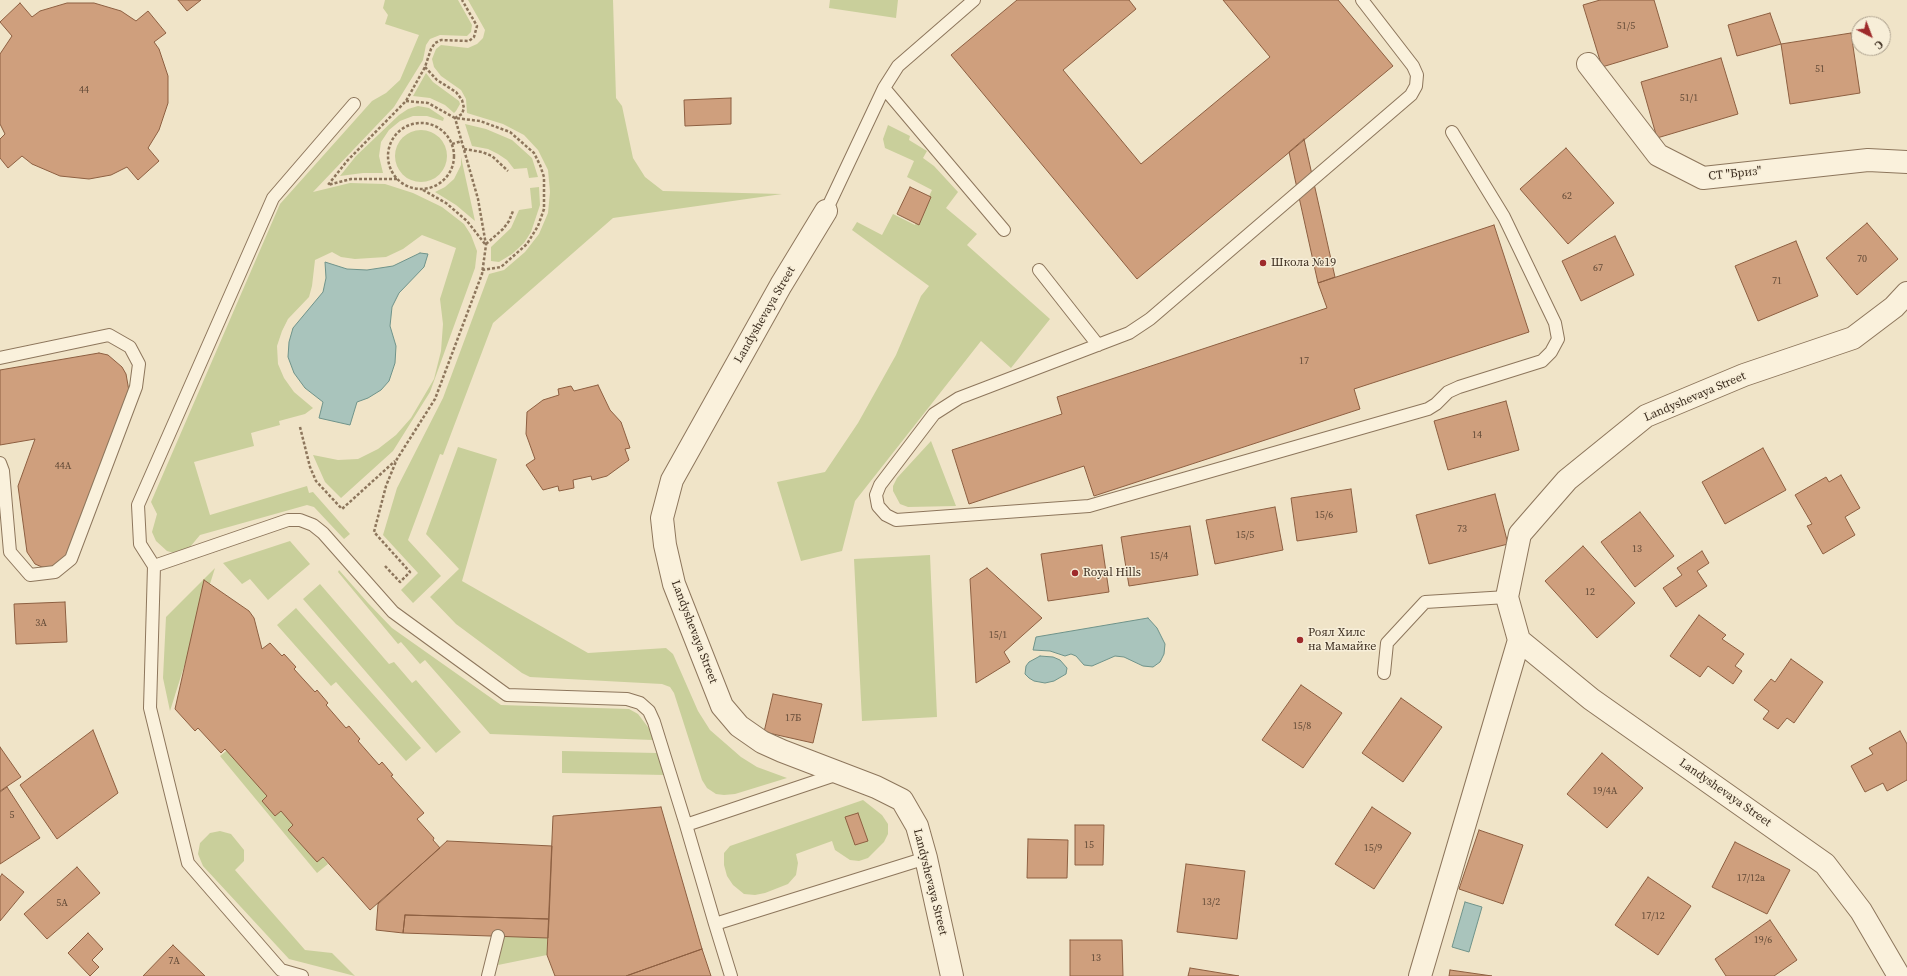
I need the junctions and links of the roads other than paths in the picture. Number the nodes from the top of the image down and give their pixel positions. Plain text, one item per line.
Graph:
1 (974, 0) edge
2 (1362, 0) edge
3 (1588, 64) dead end
4 (884, 88) junction
5 (354, 104) dead end
6 (1452, 132) dead end
7 (1907, 162) edge
8 (826, 211) joint
9 (1004, 230) dead end
10 (1040, 270) dead end
11 (1907, 293) edge
12 (1098, 345) junction
13 (0, 358) edge
14 (0, 463) edge
15 (154, 566) junction
16 (1507, 597) junction
17 (1519, 640) junction
18 (1384, 673) dead end
19 (840, 773) junction
20 (686, 825) junction
21 (926, 858) junction
22 (715, 924) junction
23 (498, 936) dead end
24 (302, 976) edge
25 (488, 976) edge
26 (731, 976) edge
27 (952, 976) edge
28 (1420, 976) edge
29 (1898, 976) edge

1 - 4 lane
2 - 12 lane
3 - 7 street, СТ "Бриз"
4 - 8 lane
4 - 9 lane
5 - 15 lane
6 - 12 lane
8 - 19 street, Landyshevaya Street
10 - 12 lane
11 - 16 street, Landyshevaya Street
13 - 14 lane
15 - 20 lane
15 - 24 lane
16 - 17 street, Landyshevaya Street
16 - 18 lane
17 - 28 street
17 - 29 street, Landyshevaya Street
19 - 20 lane
19 - 21 street, Landyshevaya Street
20 - 22 lane
21 - 22 lane
21 - 27 street, Landyshevaya Street
22 - 26 lane
23 - 25 lane

